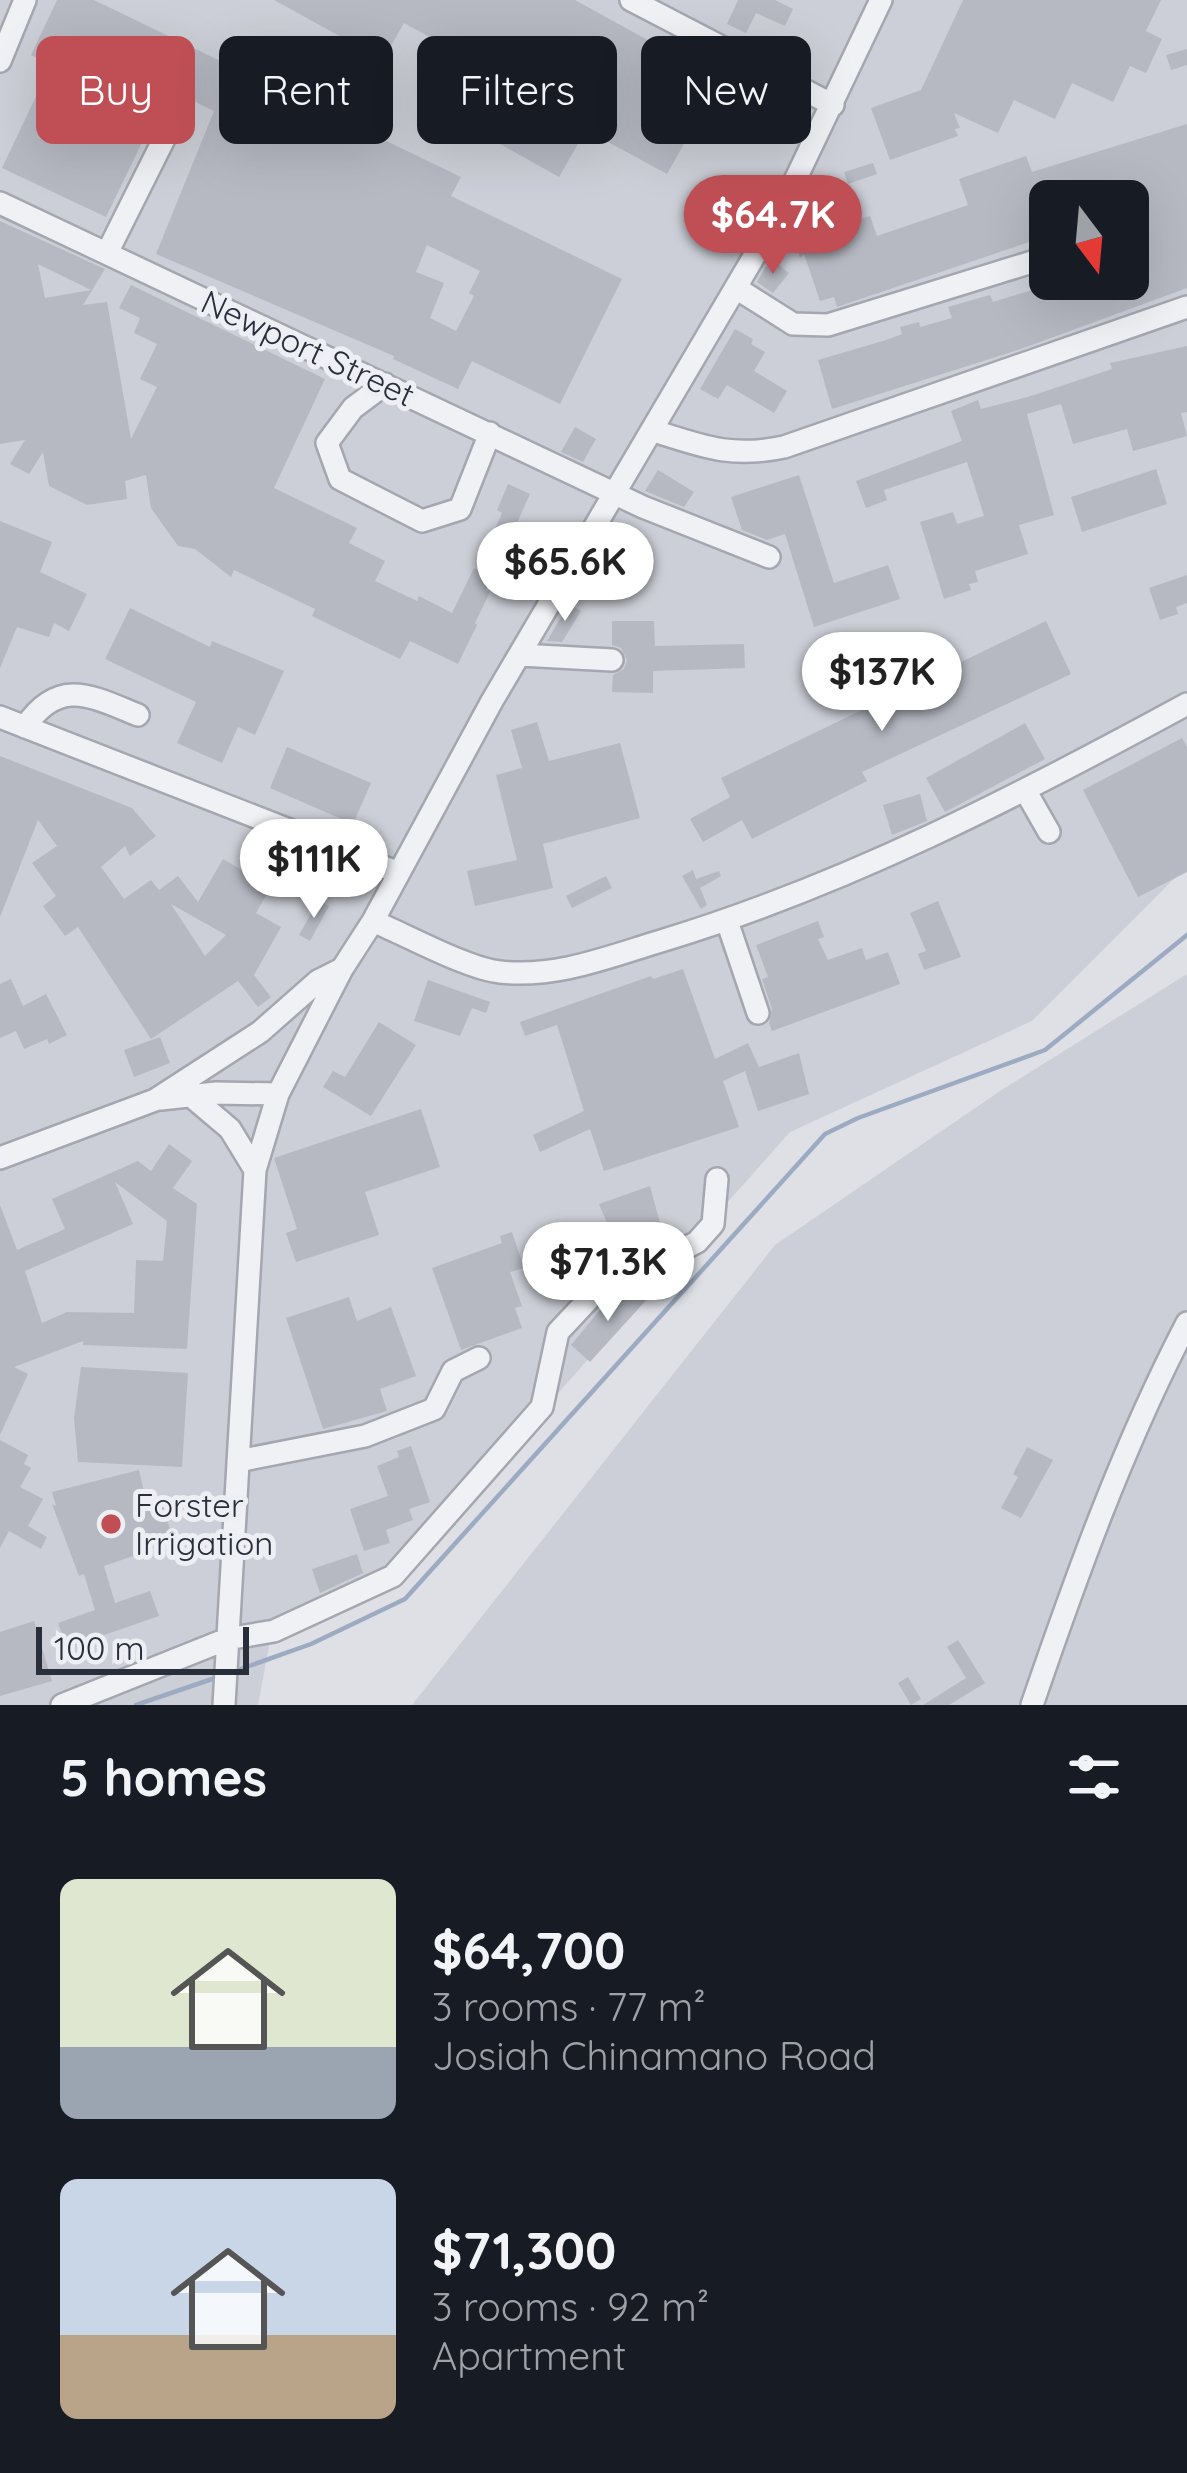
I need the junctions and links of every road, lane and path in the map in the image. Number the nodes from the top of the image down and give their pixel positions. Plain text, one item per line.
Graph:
1 (25, 0) edge
2 (631, 0) edge
3 (881, 0) edge
4 (0, 62) edge
5 (833, 105) junction
6 (161, 144) edge
7 (0, 203) edge
8 (107, 253) junction
9 (1029, 263) edge
10 (736, 288) junction
11 (1187, 308) edge
12 (385, 384) junction
13 (654, 431) junction
14 (490, 434) junction
15 (616, 493) junction
16 (769, 557) dead end
17 (520, 655) junction
18 (612, 660) dead end
19 (1187, 704) edge
20 (138, 716) dead end
21 (0, 717) edge
22 (25, 727) junction
23 (1025, 790) junction
24 (1049, 832) dead end
25 (399, 873) junction
26 (373, 921) junction
27 (727, 921) junction
28 (342, 969) junction
29 (758, 1013) dead end
30 (278, 1094) junction
31 (191, 1096) junction
32 (154, 1100) junction
33 (0, 1158) edge
34 (255, 1170) junction
35 (717, 1179) dead end
36 (1187, 1323) edge
37 (479, 1358) dead end
38 (238, 1461) junction
39 (227, 1642) junction
40 (224, 1697) edge
41 (62, 1705) edge
42 (1032, 1705) edge

1 - 4 street
2 - 5 street
3 - 5 street
5 - 10 street
6 - 8 street
7 - 8 street, Newport Street
8 - 12 street, Newport Street
9 - 10 street
10 - 13 street
11 - 13 street
12 - 14 street, Newport Street
12 - 14 street
13 - 15 street
14 - 15 street, Newport Street
15 - 16 street, Newport Street
15 - 17 street
17 - 18 street
17 - 25 street
19 - 23 street
20 - 22 street
21 - 22 street
22 - 25 street
23 - 24 street
23 - 27 street
25 - 26 street
26 - 27 street
26 - 28 street
27 - 29 street
28 - 30 street
28 - 32 street
30 - 31 street
30 - 34 street
31 - 32 street
31 - 34 street
32 - 33 street
34 - 38 street
35 - 39 street
36 - 42 street
37 - 38 street
38 - 39 street
39 - 40 street
39 - 41 street

